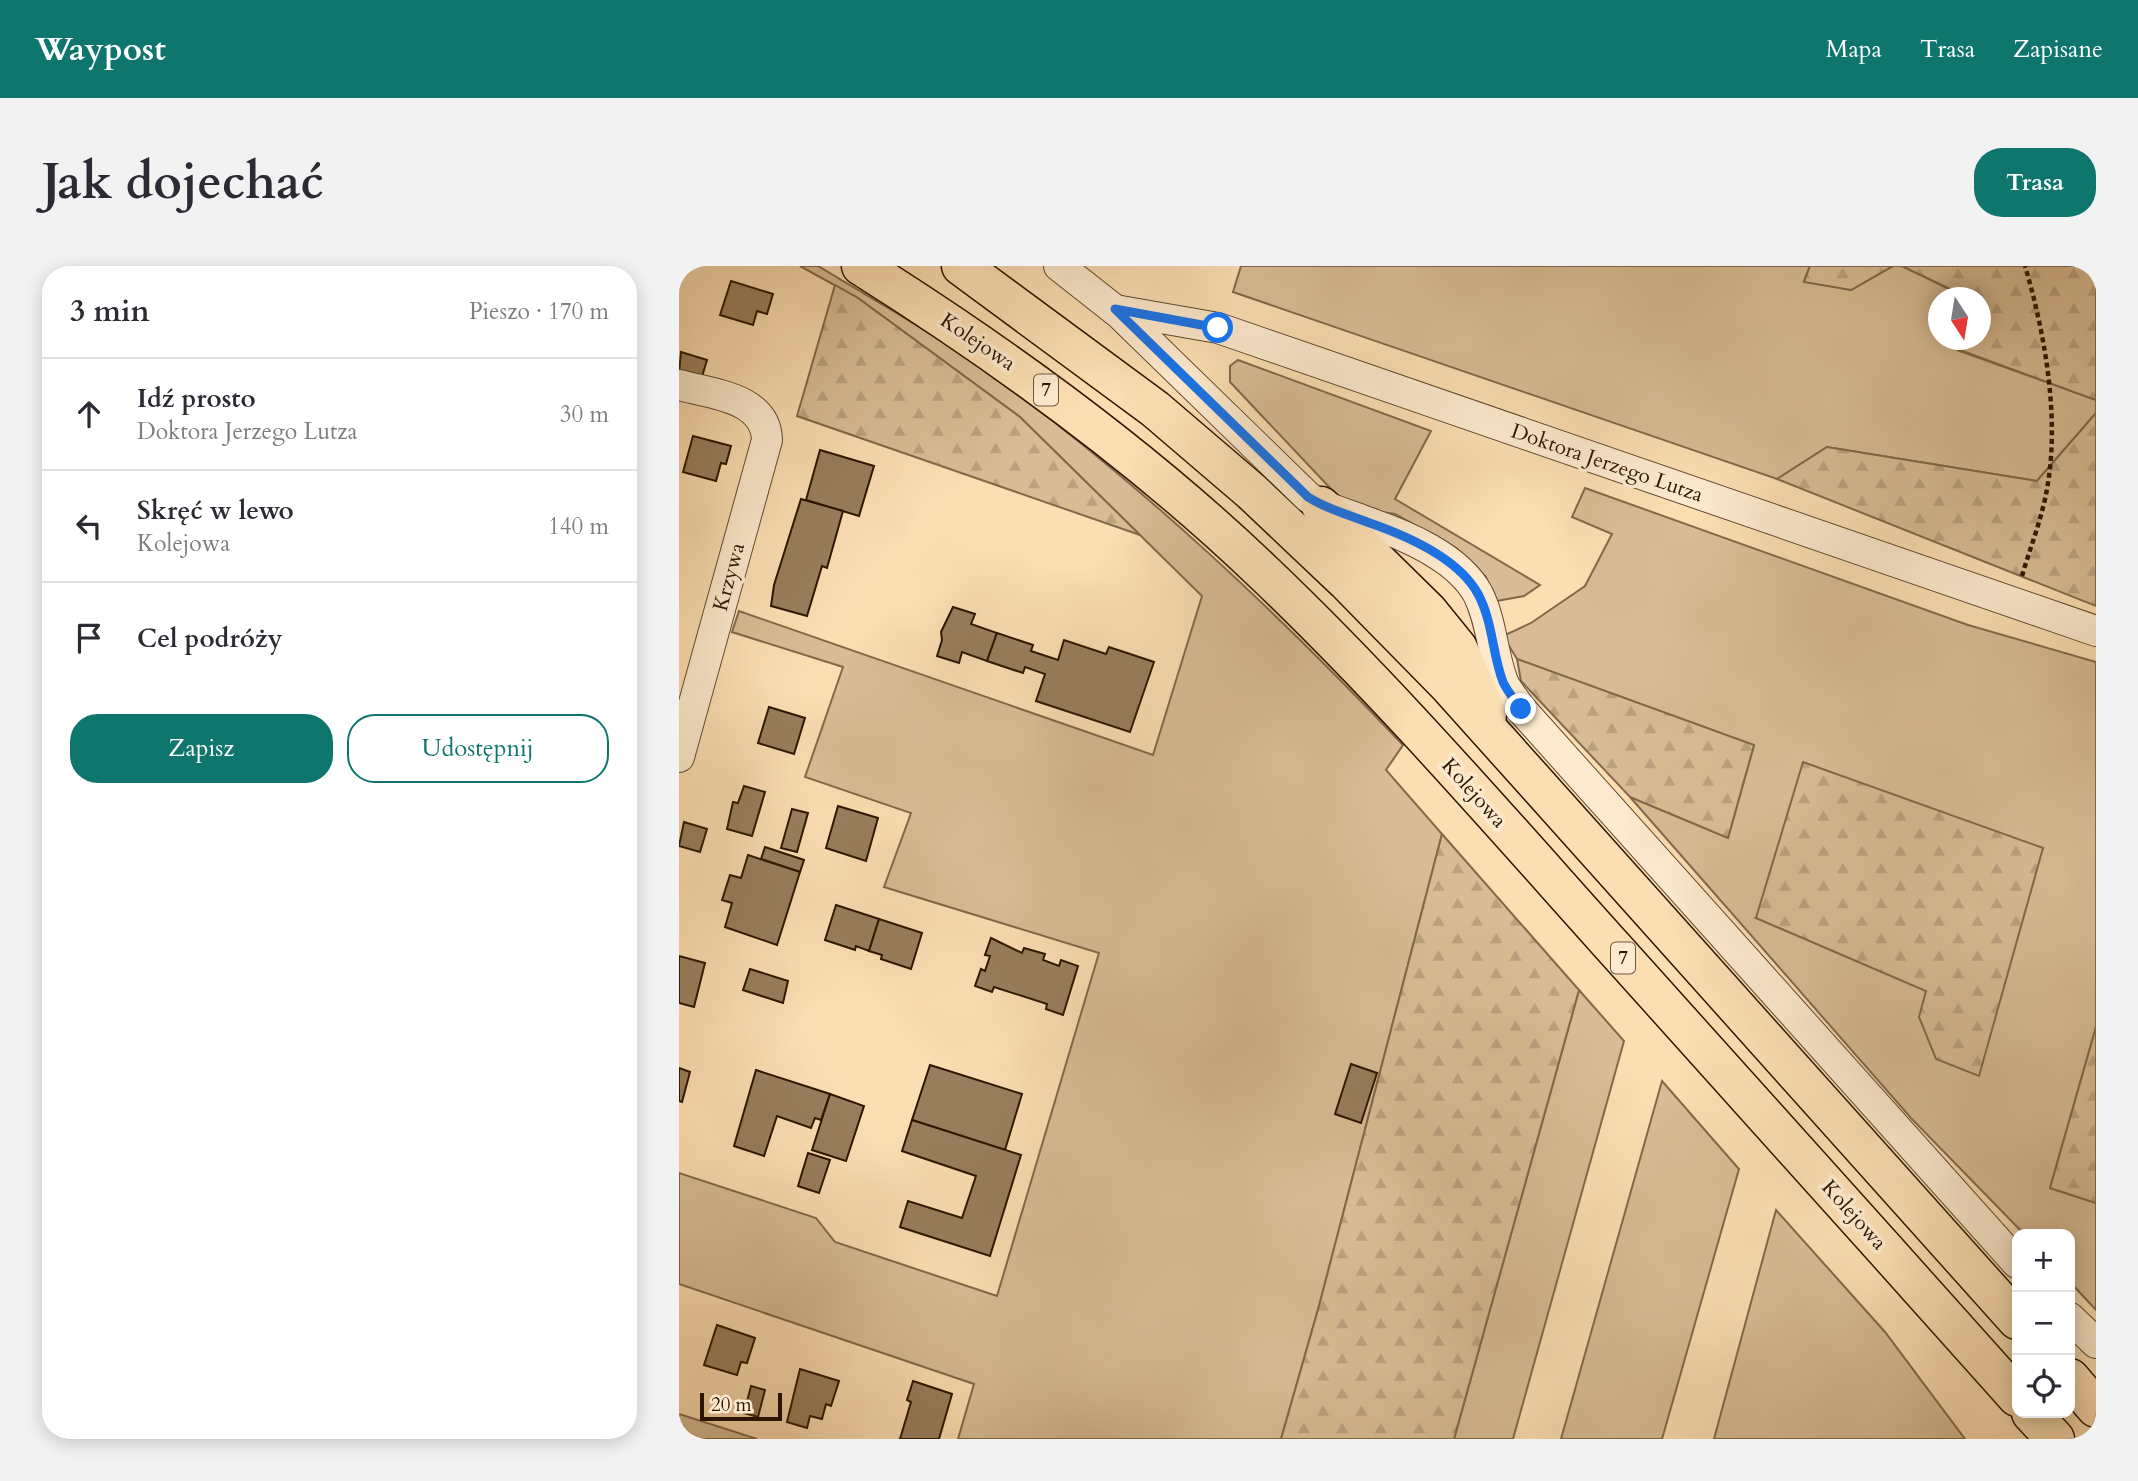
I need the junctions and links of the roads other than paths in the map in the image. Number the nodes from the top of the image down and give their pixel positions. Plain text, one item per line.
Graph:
1 (861, 266) edge
2 (961, 266) edge
3 (1059, 266) edge
4 (1115, 309) junction
5 (679, 385) edge
6 (1321, 506) junction
7 (2096, 631) edge
8 (1497, 739) junction
9 (679, 757) edge
10 (2012, 1257) edge
11 (2012, 1314) edge
12 (2075, 1323) edge
13 (2096, 1343) edge
14 (2075, 1384) edge
15 (2012, 1391) edge
16 (2096, 1408) edge
17 (2036, 1418) edge
18 (2055, 1439) edge

1 - 15 highway, Kolejowa / 7
2 - 8 highway
3 - 4 street
4 - 6 street
4 - 7 street, Doktora Jerzego Lutza
5 - 9 street, Krzywa
6 - 8 highway
6 - 10 street
8 - 11 highway
12 - 13 street
14 - 16 highway
17 - 18 highway

